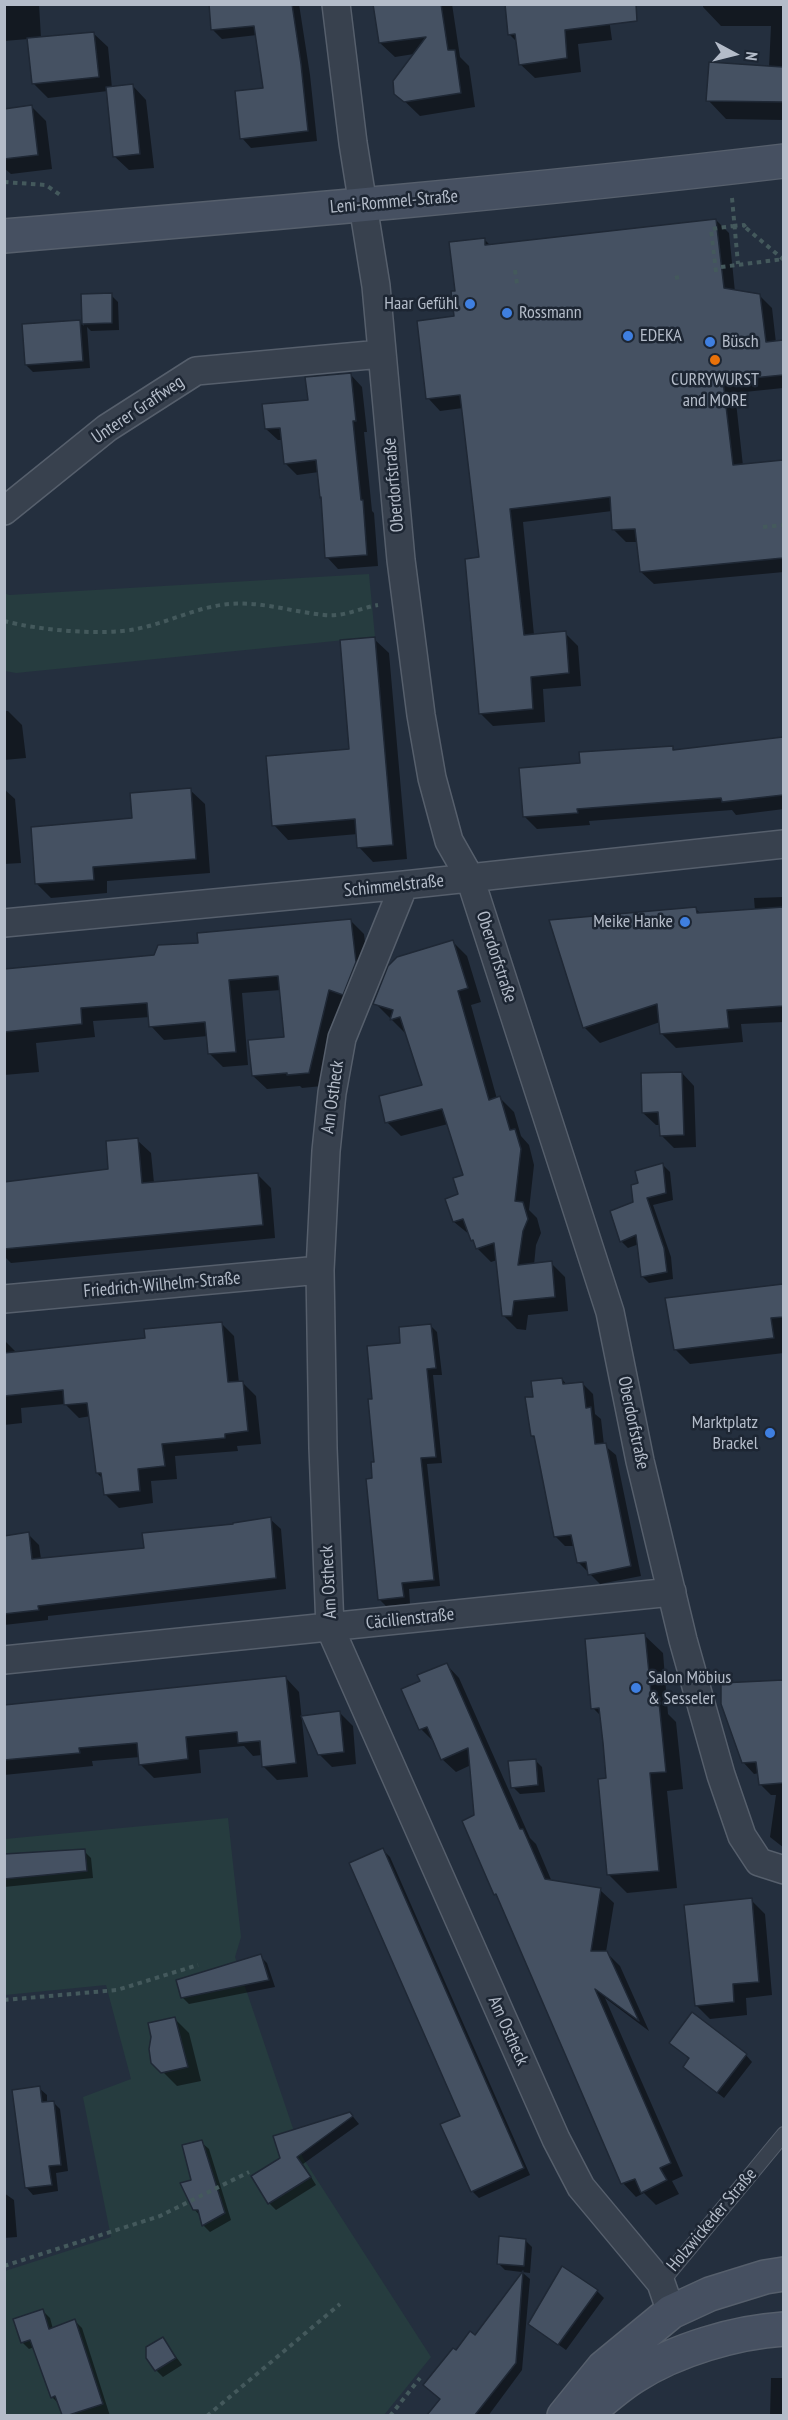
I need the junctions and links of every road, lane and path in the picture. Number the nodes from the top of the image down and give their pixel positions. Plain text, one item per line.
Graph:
1 (336, 4) edge
2 (783, 161) edge
3 (4, 182) edge
4 (64, 198) dead end
5 (732, 198) dead end
6 (364, 206) junction
7 (4, 236) edge
8 (783, 260) edge
9 (738, 264) junction
10 (721, 267) dead end
11 (515, 270) dead end
12 (716, 272) dead end
13 (517, 284) dead end
14 (452, 300) dead end
15 (403, 305) dead end
16 (381, 354) junction
17 (9, 496) edge
18 (783, 525) edge
19 (763, 527) dead end
20 (407, 603) junction
21 (4, 621) edge
22 (783, 844) edge
23 (470, 878) junction
24 (404, 885) junction
25 (4, 923) edge
26 (320, 1270) junction
27 (4, 1299) edge
28 (672, 1592) junction
29 (330, 1628) junction
30 (4, 1660) edge
31 (771, 1866) edge
32 (198, 1965) dead end
33 (4, 2000) edge
34 (783, 2134) edge
35 (249, 2172) dead end
36 (4, 2266) edge
37 (783, 2274) edge
38 (666, 2297) junction
39 (340, 2304) dead end
40 (783, 2328) edge
41 (420, 2378) dead end
42 (207, 2415) edge
43 (390, 2415) edge
44 (564, 2415) edge
45 (584, 2415) edge

1 - 6 street, Oberdorfstraße
2 - 6 main road, Leni-Rommel-Straße
3 - 4 path
5 - 9 path
6 - 7 main road, Leni-Rommel-Straße
6 - 16 street, Oberdorfstraße
8 - 9 path
8 - 12 path, bridge
9 - 10 path
11 - 13 path
14 - 15 path
16 - 17 street, Unterer Graffweg
16 - 20 street, Oberdorfstraße
18 - 19 path
20 - 21 path
20 - 23 street, Oberdorfstraße
22 - 23 street, Schimmelstraße
23 - 24 street, Schimmelstraße
23 - 28 street, Oberdorfstraße
24 - 25 street, Schimmelstraße
24 - 26 street, Am Ostheck
26 - 27 street, Friedrich-Wilhelm-Straße
26 - 29 street, Am Ostheck
28 - 29 street, Cäcilienstraße
28 - 31 street, Oberdorfstraße
29 - 30 street, Cäcilienstraße
29 - 38 street, Am Ostheck
32 - 33 path
34 - 38 lane, Holzwickeder Straße
35 - 36 path
37 - 38 main road, Holzwickeder Straße
38 - 44 main road, Holzwickeder Straße
39 - 42 path
40 - 45 main road
41 - 43 path

